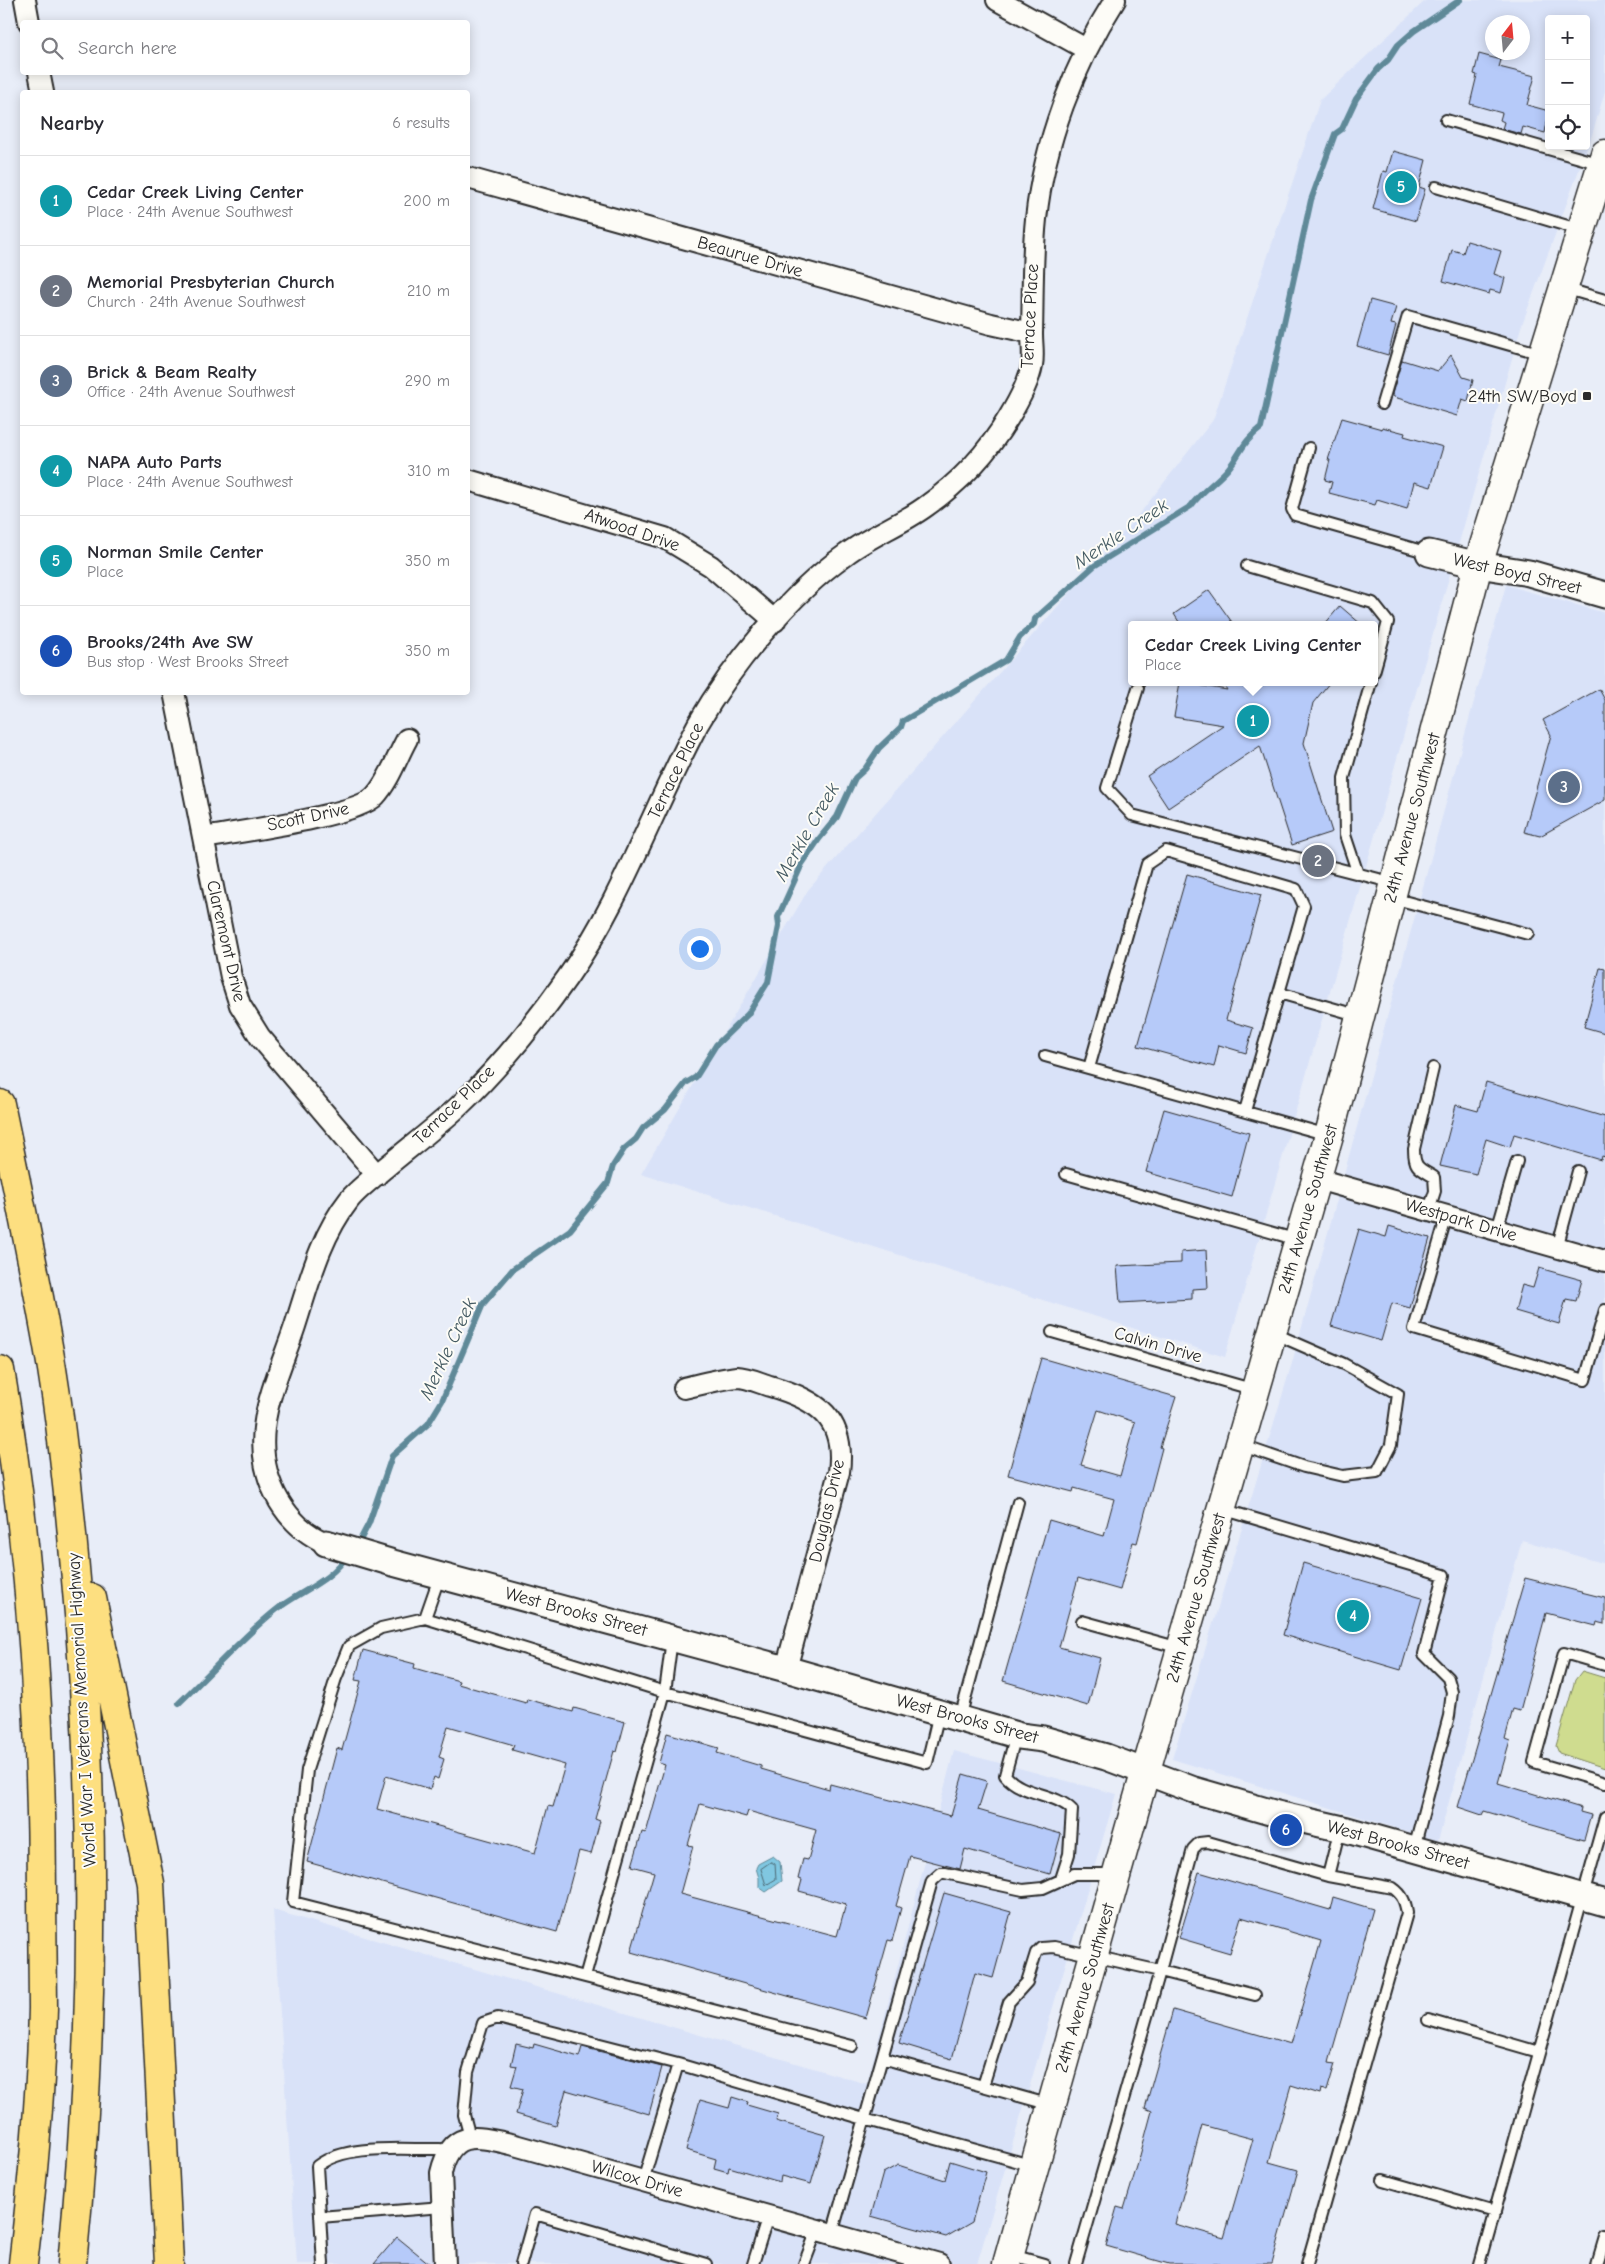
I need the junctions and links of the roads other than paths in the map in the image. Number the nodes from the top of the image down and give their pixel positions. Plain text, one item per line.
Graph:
1 (25, 0) edge
2 (997, 0) edge
3 (1115, 0) edge
4 (29, 20) edge
5 (1086, 49) junction
6 (40, 75) edge
7 (43, 90) edge
8 (1446, 120) dead end
9 (1603, 159) edge
10 (470, 179) edge
11 (1436, 187) dead end
12 (1582, 230) junction
13 (1564, 288) junction
14 (1605, 300) edge
15 (1032, 333) junction
16 (1543, 354) junction
17 (1382, 404) dead end
18 (1309, 448) dead end
19 (470, 481) edge
20 (1429, 552) joint
21 (1478, 565) junction
22 (1247, 566) dead end
23 (1605, 595) edge
24 (776, 621) junction
25 (1378, 658) edge
26 (1370, 686) edge
27 (1138, 688) dead end
28 (175, 695) edge
29 (407, 739) dead end
30 (204, 838) junction
31 (1358, 874) junction
32 (1393, 891) junction
33 (1528, 934) dead end
34 (1279, 993) junction
35 (1360, 1016) junction
36 (1045, 1056) dead end
37 (1088, 1068) junction
38 (1433, 1068) dead end
39 (0, 1104) edge
40 (1245, 1111) junction
41 (1329, 1135) junction
42 (1517, 1161) dead end
43 (1578, 1171) dead end
44 (1066, 1174) dead end
45 (376, 1175) junction
46 (1317, 1179) junction
47 (1438, 1213) junction
48 (1497, 1230) junction
49 (1299, 1240) junction
50 (1556, 1248) junction
51 (1605, 1262) edge
52 (1605, 1310) edge
53 (1052, 1332) dead end
54 (1272, 1332) junction
55 (0, 1370) edge
56 (684, 1388) dead end
57 (1256, 1390) junction
58 (1240, 1445) junction
59 (62, 1447) junction
60 (1018, 1502) dead end
61 (1221, 1509) junction
62 (326, 1543) joint
63 (440, 1575) junction
64 (425, 1618) junction
65 (1082, 1621) dead end
66 (672, 1638) junction
67 (1181, 1648) junction
68 (1605, 1665) edge
69 (786, 1669) junction
70 (665, 1692) junction
71 (950, 1716) junction
72 (1016, 1735) junction
73 (1146, 1771) junction
74 (1605, 1783) edge
75 (1605, 1817) edge
76 (1340, 1828) junction
77 (1414, 1849) junction
78 (1117, 1874) junction
79 (1328, 1876) junction
80 (1061, 1879) junction
81 (1594, 1900) edge
82 (1095, 1955) junction
83 (1160, 1971) junction
84 (584, 1977) junction
85 (1255, 1996) dead end
86 (1428, 2020) dead end
87 (852, 2046) dead end
88 (1539, 2052) junction
89 (882, 2058) junction
90 (678, 2064) junction
91 (983, 2086) junction
92 (1052, 2105) junction
93 (864, 2119) junction
94 (470, 2138) junction
95 (448, 2152) junction
96 (1035, 2166) junction
97 (1383, 2180) dead end
98 (643, 2181) junction
99 (442, 2207) junction
100 (1495, 2212) junction
101 (768, 2216) junction
102 (320, 2217) junction
103 (824, 2232) junction
104 (1605, 2237) edge
105 (1009, 2259) edge
106 (23, 2264) edge
107 (72, 2264) edge
108 (168, 2264) edge
109 (323, 2264) edge
110 (445, 2264) edge
111 (521, 2264) edge
112 (706, 2264) edge
113 (753, 2264) edge
114 (804, 2264) edge
115 (939, 2264) edge
116 (1044, 2264) edge
117 (1076, 2264) edge
118 (1307, 2264) edge
119 (1480, 2264) edge
120 (1598, 2264) edge

1 - 4 street
2 - 5 street
3 - 5 street, Terrace Place
5 - 15 street, Terrace Place
6 - 7 street
8 - 9 lane
9 - 12 main road, 24th Avenue Southwest
10 - 15 street, Beaurue Drive
11 - 12 lane
12 - 13 main road, 24th Avenue Southwest
13 - 14 lane
13 - 16 main road, 24th Avenue Southwest
15 - 24 street, Terrace Place
16 - 17 lane
16 - 21 main road, 24th Avenue Southwest
18 - 20 lane
19 - 24 street, Atwood Drive
20 - 21 street, West Boyd Street
21 - 23 street, West Boyd Street
21 - 32 main road, 24th Avenue Southwest
22 - 25 lane
24 - 45 street, Terrace Place
26 - 31 lane
27 - 31 lane
28 - 30 street, Claremont Drive
29 - 30 street, Scott Drive
30 - 45 street, Claremont Drive
31 - 32 lane
32 - 33 lane
32 - 35 main road, 24th Avenue Southwest
34 - 35 lane
34 - 37 lane
34 - 40 lane
35 - 41 main road, 24th Avenue Southwest
36 - 37 lane
37 - 40 lane
38 - 47 lane
39 - 59 highway, World War I Veterans Memorial Highway
40 - 41 lane
41 - 46 main road, 24th Avenue Southwest
42 - 48 lane
43 - 50 lane
44 - 49 lane
45 - 62 street, Terrace Place
46 - 47 street, Westpark Drive
46 - 49 main road, 24th Avenue Southwest
47 - 48 street, Westpark Drive
47 - 52 lane
48 - 50 street, Westpark Drive
49 - 54 main road, 24th Avenue Southwest
50 - 51 street, Westpark Drive
53 - 57 lane, Calvin Drive
54 - 57 main road, 24th Avenue Southwest
54 - 58 lane
55 - 106 highway
56 - 69 street, Douglas Drive
57 - 58 main road, 24th Avenue Southwest
58 - 61 main road, 24th Avenue Southwest
59 - 107 highway, World War I Veterans Memorial Highway
59 - 108 highway
60 - 71 lane
61 - 67 main road, 24th Avenue Southwest
61 - 77 lane
62 - 63 street, West Brooks Street
63 - 64 lane
63 - 66 street, West Brooks Street
64 - 70 lane
64 - 84 lane
65 - 67 lane
66 - 69 street, West Brooks Street
66 - 70 lane
67 - 73 main road, 24th Avenue Southwest
68 - 74 lane
69 - 71 street, West Brooks Street
70 - 71 lane
70 - 84 lane
71 - 72 street, West Brooks Street
72 - 73 street, West Brooks Street
72 - 80 lane
73 - 76 street, West Brooks Street
73 - 78 main road, 24th Avenue Southwest
75 - 81 lane
76 - 77 street, West Brooks Street
76 - 79 lane
77 - 81 street, West Brooks Street
78 - 80 lane
78 - 82 main road, 24th Avenue Southwest
79 - 83 lane
79 - 118 lane
80 - 89 lane
81 - 88 lane
82 - 83 lane
82 - 91 lane
82 - 92 main road, 24th Avenue Southwest
83 - 85 lane
83 - 117 lane
84 - 87 lane
86 - 88 lane
88 - 100 lane
89 - 91 lane
89 - 93 lane
90 - 93 lane
90 - 94 lane
90 - 98 lane
91 - 92 lane
92 - 96 main road, 24th Avenue Southwest
93 - 96 lane
93 - 103 lane
94 - 95 street
94 - 98 street, Wilcox Drive
95 - 99 street
95 - 102 lane
96 - 105 main road, 24th Avenue Southwest
97 - 100 lane
98 - 101 street, Wilcox Drive
99 - 102 lane
99 - 110 street
100 - 119 lane
101 - 103 street, Wilcox Drive
101 - 113 lane
102 - 109 lane
103 - 114 lane
103 - 115 street, Wilcox Drive
104 - 120 lane
105 - 116 lane
111 - 112 lane

